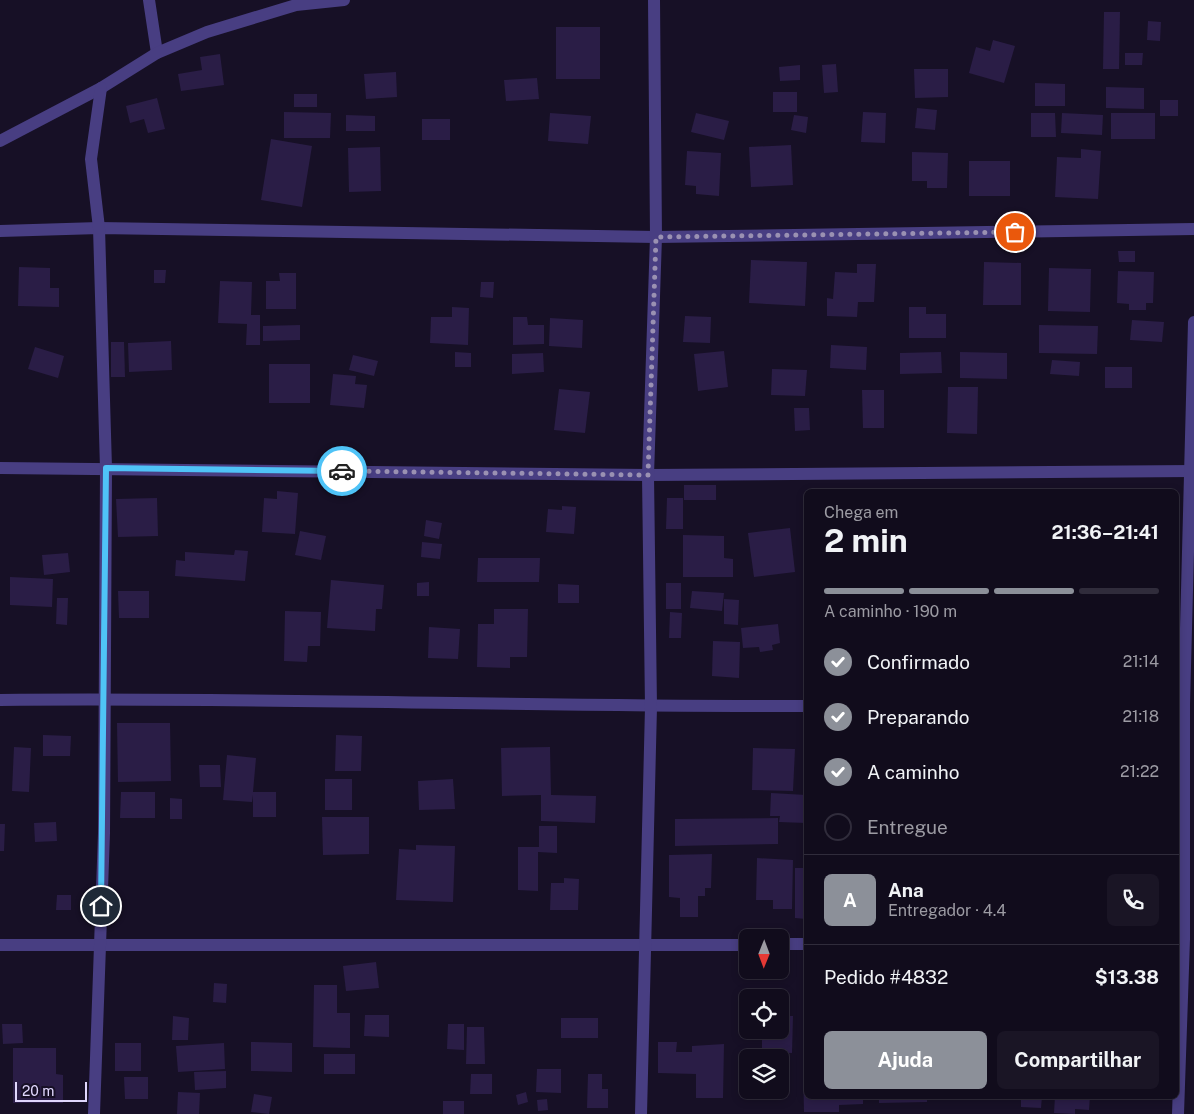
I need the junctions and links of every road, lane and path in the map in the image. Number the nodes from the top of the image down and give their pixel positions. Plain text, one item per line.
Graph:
1 (149, 0) edge
2 (344, 0) edge
3 (654, 0) edge
4 (157, 53) junction
5 (102, 88) junction
6 (0, 141) edge
7 (99, 228) junction
8 (1194, 229) edge
9 (0, 231) edge
10 (656, 237) junction
11 (1194, 322) edge
12 (0, 468) edge
13 (106, 468) junction
14 (1191, 471) edge
15 (648, 475) junction
16 (104, 699) junction
17 (0, 700) edge
18 (1185, 705) edge
19 (804, 706) edge
20 (651, 707) junction
21 (1185, 939) edge
22 (0, 944) edge
23 (100, 944) junction
24 (789, 944) edge
25 (804, 944) edge
26 (739, 945) edge
27 (644, 946) junction
28 (1179, 1089) edge
29 (1179, 1099) edge
30 (94, 1114) edge
31 (641, 1114) edge
32 (1178, 1114) edge

1 - 4 street
2 - 4 street
3 - 10 street
4 - 5 street
5 - 6 street
5 - 7 street
7 - 9 street
7 - 10 street
7 - 13 street
8 - 10 street
10 - 15 street
11 - 14 street
12 - 13 street
13 - 15 street
13 - 16 street
14 - 15 street
14 - 18 street
15 - 20 street
16 - 17 street
16 - 20 street
16 - 23 street
18 - 21 street
19 - 20 street
20 - 27 street
21 - 28 street
22 - 23 street
23 - 27 street
23 - 30 street
24 - 25 street
26 - 27 street
27 - 31 street
29 - 32 street

